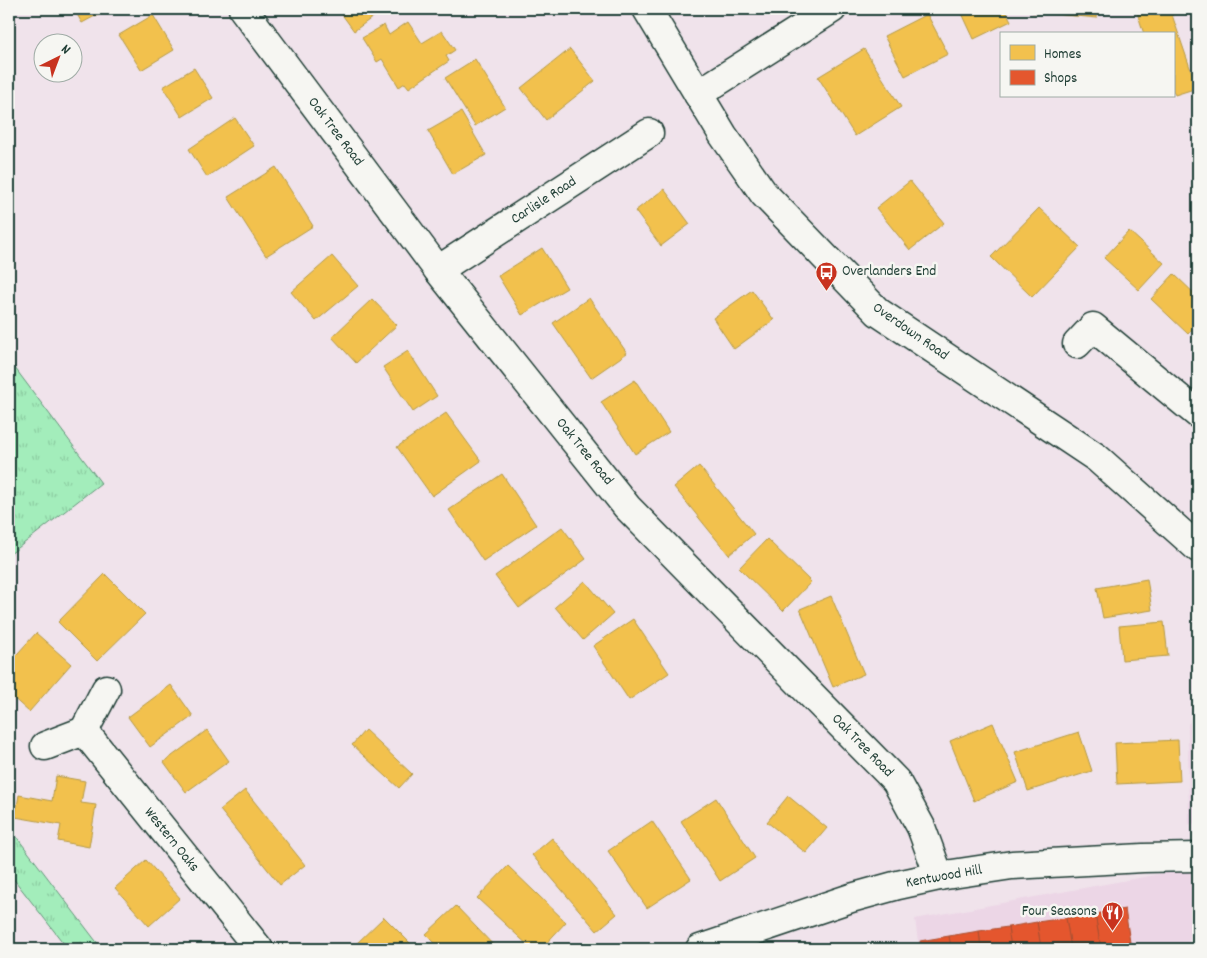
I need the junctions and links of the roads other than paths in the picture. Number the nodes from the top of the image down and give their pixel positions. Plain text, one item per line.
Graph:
1 (243, 9) edge
2 (647, 9) edge
3 (832, 9) edge
4 (698, 94) junction
5 (649, 133) dead end
6 (438, 270) junction
7 (1077, 344) dead end
8 (1198, 414) edge
9 (1195, 538) edge
10 (106, 689) dead end
11 (84, 731) junction
12 (45, 746) dead end
13 (1198, 857) edge
14 (939, 876) junction
15 (259, 949) edge
16 (700, 949) edge

1 - 6 street, Oak Tree Road
2 - 4 street, Overdown Road
3 - 4 street
4 - 9 street, Overdown Road
5 - 6 street, Carlisle Road
6 - 14 street, Oak Tree Road
7 - 8 street
10 - 11 street
11 - 12 street
11 - 15 street, Western Oaks
13 - 14 street, Kentwood Hill
14 - 16 street, Kentwood Hill

